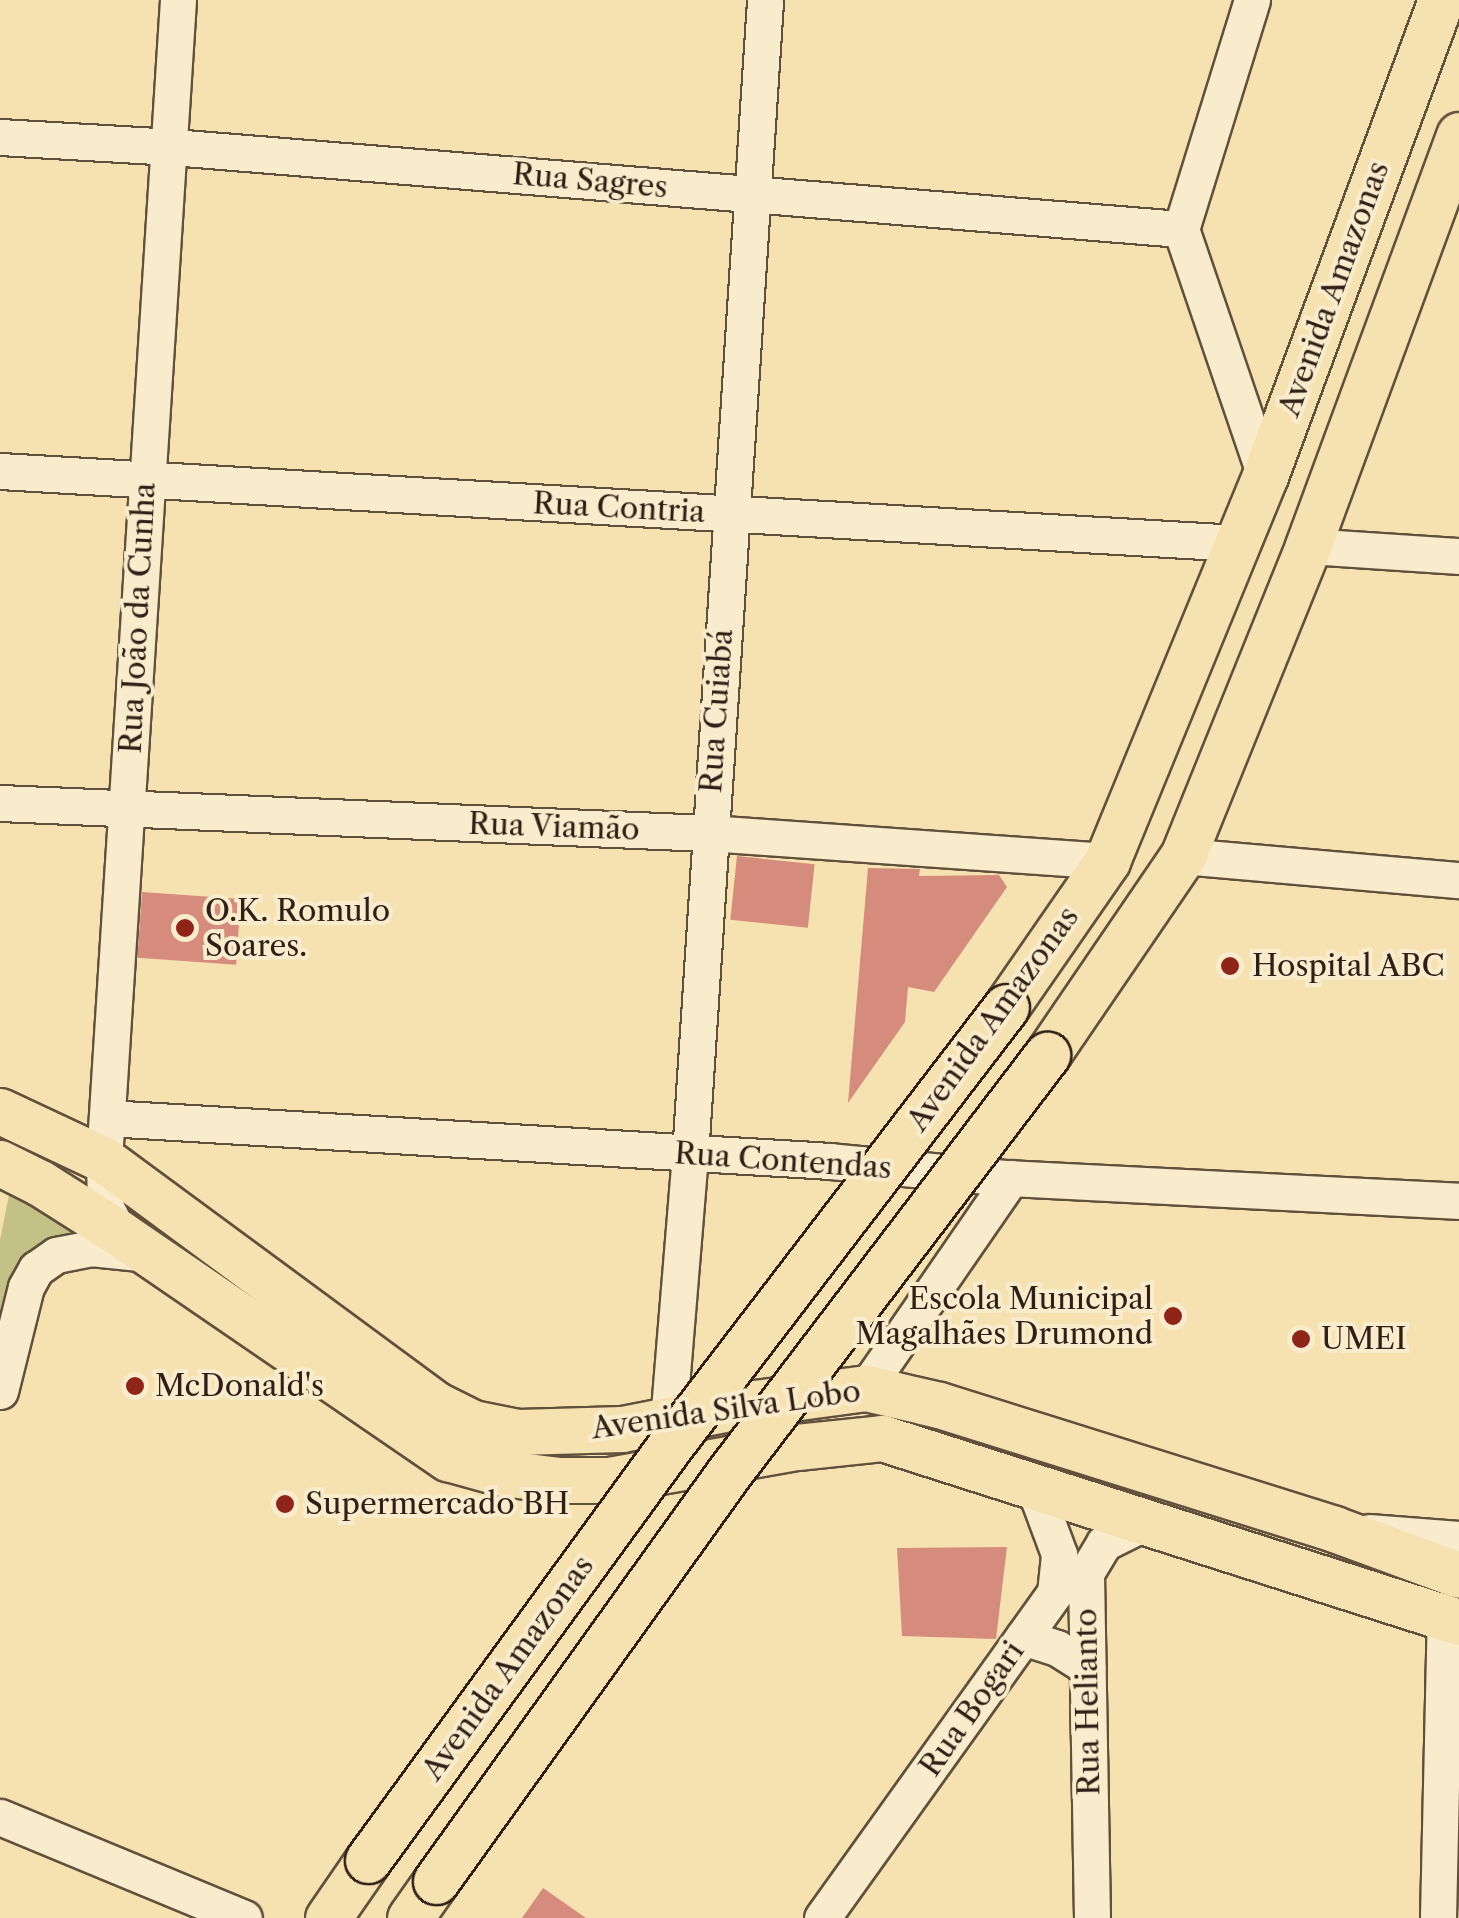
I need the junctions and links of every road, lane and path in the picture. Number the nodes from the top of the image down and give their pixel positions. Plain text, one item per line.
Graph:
1 (178, 0) edge
2 (765, 0) edge
3 (1252, 0) edge
4 (1441, 0) edge
5 (1459, 134) edge
6 (0, 137) edge
7 (172, 147) junction
8 (752, 195) junction
9 (1180, 229) junction
10 (0, 470) edge
11 (1264, 476) junction
12 (145, 481) junction
13 (730, 514) junction
14 (1238, 543) junction
15 (1308, 546) junction
16 (1459, 556) edge
17 (0, 803) edge
18 (127, 810) junction
19 (708, 833) junction
20 (1183, 856) junction
21 (1107, 861) junction
22 (1459, 880) edge
23 (0, 1111) edge
24 (106, 1139) junction
25 (690, 1155) junction
26 (0, 1163) edge
27 (1011, 1178) junction
28 (1459, 1201) edge
29 (135, 1244) junction
30 (2, 1380) edge
31 (866, 1388) junction
32 (668, 1422) junction
33 (1033, 1484) junction
34 (1150, 1520) junction
35 (1334, 1529) junction
36 (1459, 1540) edge
37 (1455, 1600) edge
38 (1022, 1637) junction
39 (1088, 1667) junction
40 (0, 1818) edge
41 (244, 1918) edge
42 (328, 1918) edge
43 (410, 1918) edge
44 (822, 1918) edge
45 (1092, 1918) edge
46 (1438, 1918) edge

1 - 7 street, Rua João da Cunha
2 - 8 street, Rua Cuiabá
3 - 9 street
4 - 11 main road, Avenida Amazonas
5 - 15 main road, Avenida Amazonas
6 - 7 street, Rua Sagres
7 - 8 street, Rua Sagres
7 - 12 street, Rua João da Cunha
8 - 9 street, Rua Sagres
8 - 13 street, Rua Cuiabá
9 - 11 street
10 - 12 street, Rua Contria
11 - 14 main road, Avenida Amazonas
12 - 13 street, Rua Contria
12 - 18 street, Rua João da Cunha
13 - 14 street, Rua Contria
13 - 19 street, Rua Cuiabá
14 - 21 main road, Avenida Amazonas
15 - 16 street
15 - 20 main road, Avenida Amazonas
17 - 18 street, Rua Viamão
18 - 19 street, Rua Viamão
18 - 24 street, Rua João da Cunha
19 - 21 street, Rua Viamão
19 - 25 street, Rua Cuiabá
20 - 22 street
20 - 43 main road, Avenida Amazonas, bridge
21 - 42 main road, Avenida Amazonas, bridge
23 - 24 main road, Avenida Silva Lobo
24 - 25 street, Rua Contendas
24 - 29 street, Rua João da Cunha
24 - 32 main road, Avenida Silva Lobo
25 - 27 street, Rua Contendas
25 - 32 street, Rua Cuiabá
26 - 29 main road, Avenida Silva Lobo
27 - 28 street, Rua Contendas
27 - 31 street
29 - 30 street
29 - 33 main road, Avenida Silva Lobo
31 - 32 main road, Avenida Silva Lobo
31 - 35 main road, Avenida Silva Lobo
33 - 34 main road, Avenida Silva Lobo
33 - 38 street, Rua Bogari
34 - 37 main road, Avenida Silva Lobo
34 - 39 street, Rua Helianto
35 - 36 street
35 - 37 main road, Avenida Silva Lobo
37 - 46 street
38 - 39 street
38 - 44 street, Rua Bogari
39 - 45 street, Rua Helianto
40 - 41 street

